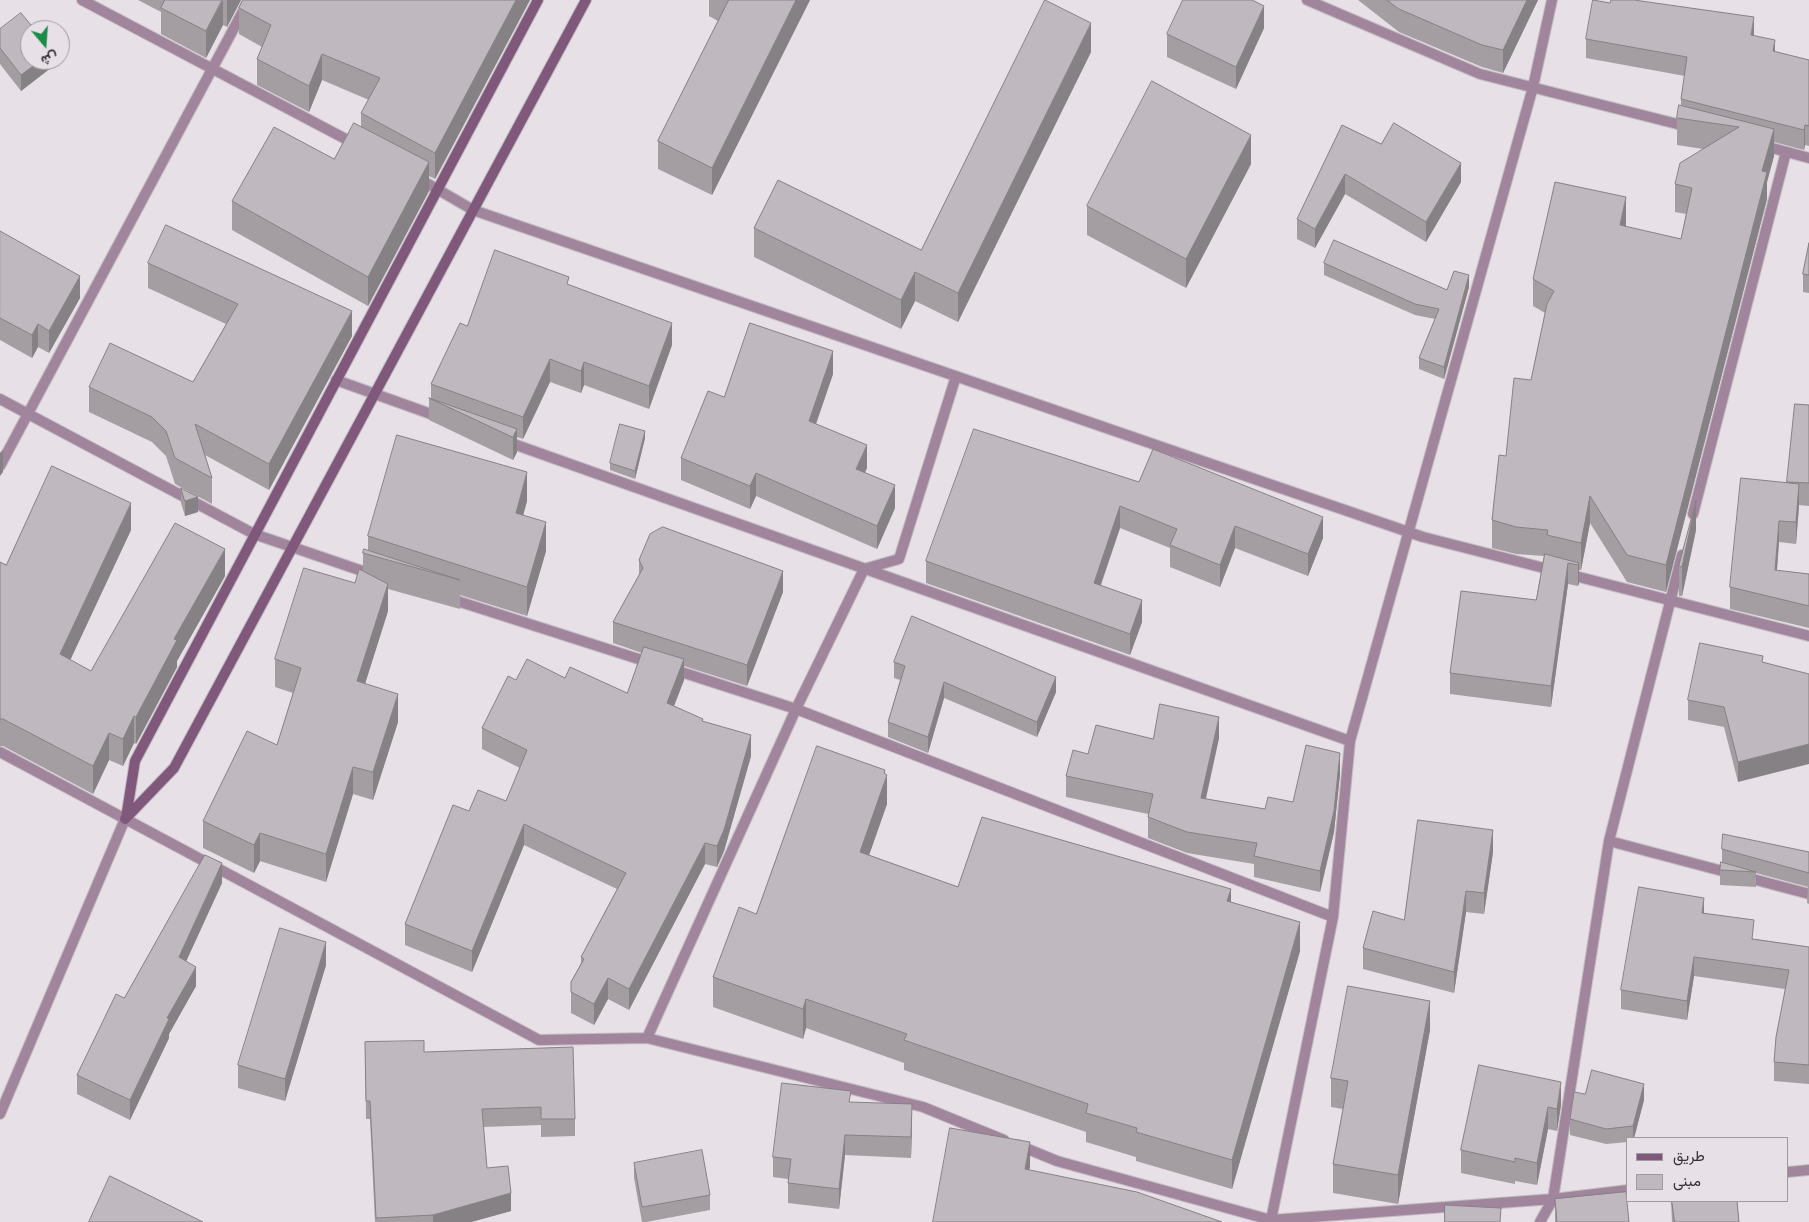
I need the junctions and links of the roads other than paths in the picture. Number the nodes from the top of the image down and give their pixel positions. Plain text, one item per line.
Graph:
1 (82, 0) edge
2 (249, 0) edge
3 (538, 0) edge
4 (586, 0) edge
5 (1306, 0) edge
6 (1552, 0) edge
7 (212, 69) junction
8 (1533, 87) junction
9 (1702, 130) edge
10 (1748, 142) edge
11 (369, 151) edge
12 (1786, 152) junction
13 (1809, 158) edge
14 (412, 174) edge
15 (438, 188) junction
16 (473, 210) junction
17 (956, 376) junction
18 (336, 380) junction
19 (374, 394) junction
20 (0, 398) edge
21 (28, 414) junction
22 (450, 421) edge
23 (497, 438) edge
24 (0, 466) edge
25 (1690, 524) edge
26 (1408, 532) junction
27 (254, 534) junction
28 (1685, 543) edge
29 (292, 548) junction
30 (864, 569) junction
31 (387, 579) dead end
32 (434, 594) dead end
33 (1670, 600) junction
34 (1809, 636) edge
35 (796, 709) junction
36 (1350, 742) junction
37 (0, 752) edge
38 (125, 819) junction
39 (1609, 841) junction
40 (1809, 894) edge
41 (1333, 917) junction
42 (647, 1038) junction
43 (0, 1114) edge
44 (1809, 1170) edge
45 (1789, 1172) edge
46 (1626, 1190) edge
47 (1553, 1199) junction
48 (1271, 1220) junction
49 (1540, 1222) edge

1 - 7 street
2 - 7 street
3 - 15 main road
4 - 16 main road
5 - 8 street
6 - 8 street
7 - 11 street
7 - 21 street
8 - 9 street
8 - 26 street
10 - 12 street
12 - 13 street
12 - 25 street
14 - 15 street
15 - 16 street
15 - 18 main road
16 - 17 street
16 - 19 main road
17 - 26 street
17 - 30 street
18 - 19 street
18 - 27 main road
19 - 22 street
19 - 29 main road
20 - 21 street
21 - 24 street
21 - 27 street
23 - 30 street
26 - 33 street
26 - 36 street
27 - 29 street
27 - 38 main road
28 - 33 street
29 - 31 street
29 - 38 main road
30 - 35 street
30 - 36 street
32 - 35 street
33 - 34 street
33 - 39 street
35 - 41 street
35 - 42 street
36 - 41 street
37 - 38 street
38 - 42 street
38 - 43 street
39 - 40 street
39 - 47 street
41 - 48 street
42 - 48 street
44 - 45 street
46 - 47 street
47 - 48 street
47 - 49 street

